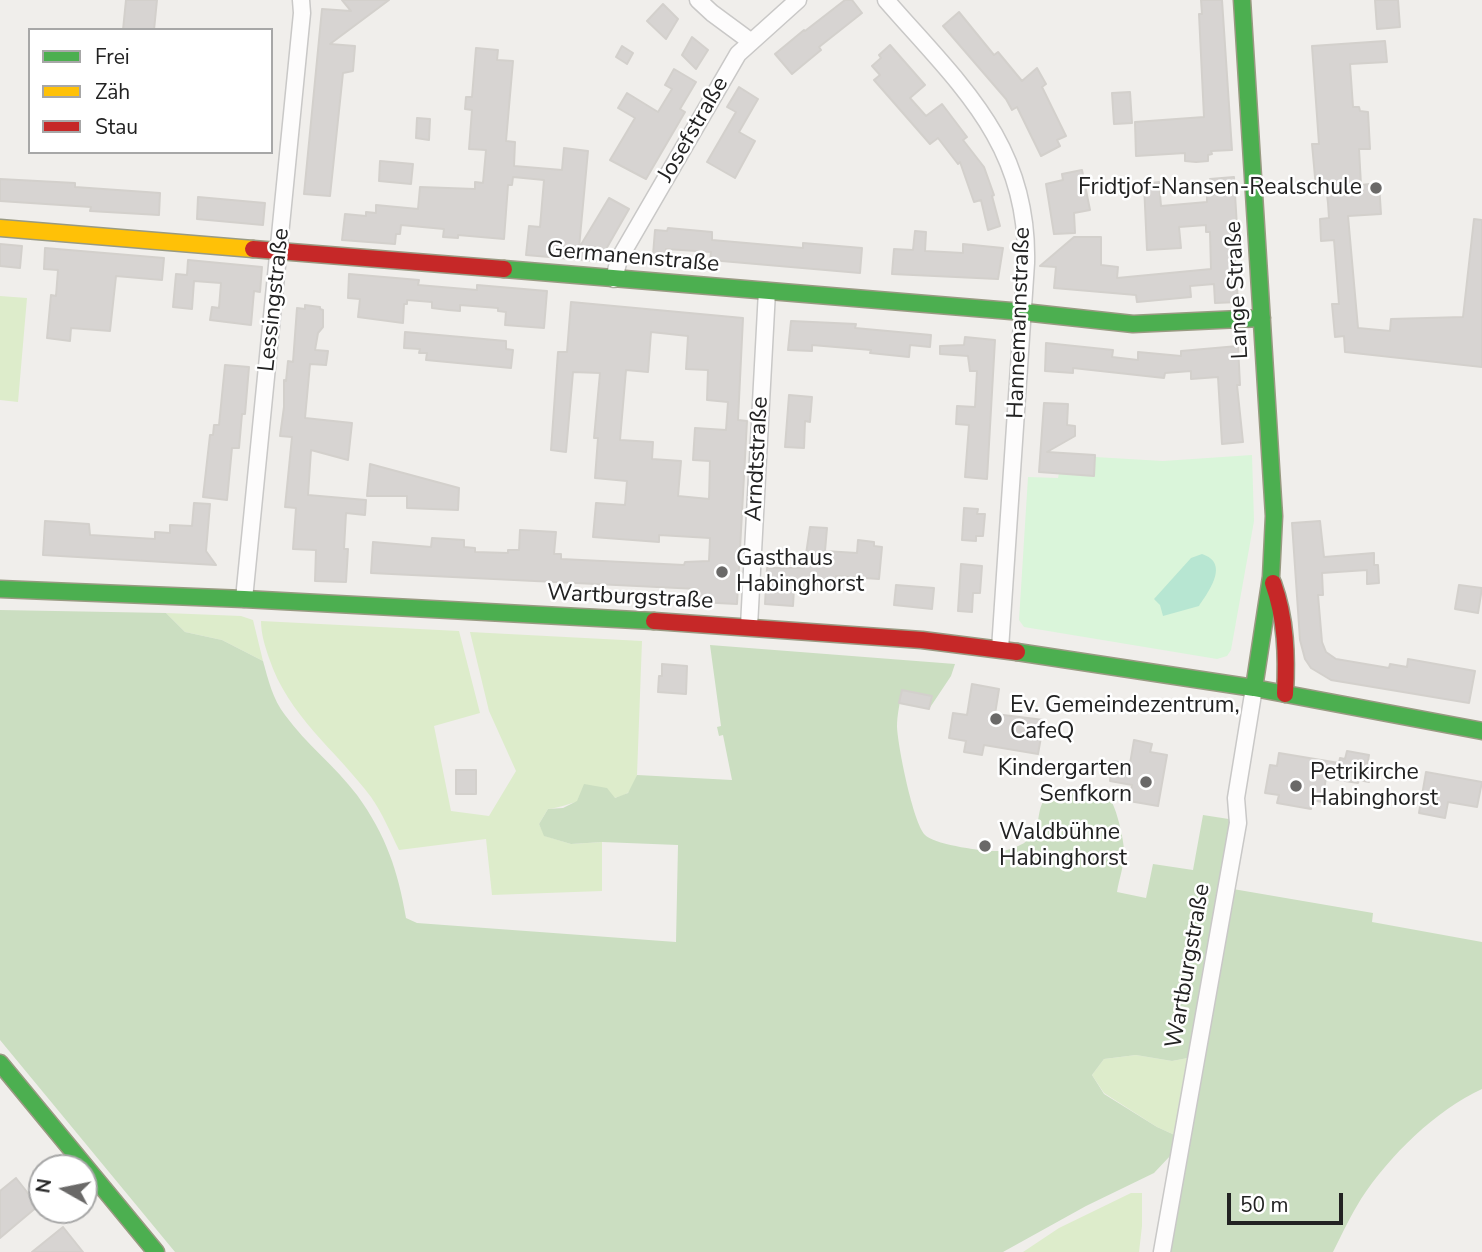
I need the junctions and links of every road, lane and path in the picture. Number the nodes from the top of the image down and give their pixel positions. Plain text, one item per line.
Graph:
1 (301, 0) edge
2 (698, 0) edge
3 (798, 0) edge
4 (887, 0) edge
5 (1242, 0) edge
6 (750, 41) junction
7 (0, 228) edge
8 (280, 251) junction
9 (614, 279) junction
10 (767, 291) junction
11 (1023, 312) junction
12 (1262, 318) junction
13 (1271, 577) junction
14 (0, 589) edge
15 (244, 599) junction
16 (749, 626) junction
17 (1000, 649) junction
18 (1254, 688) junction
19 (1285, 694) junction
20 (1482, 731) edge
21 (0, 1063) edge
22 (156, 1252) edge
23 (1162, 1252) edge

1 - 8 street, Lessingstraße
2 - 6 street
3 - 6 street, Josefstraße
4 - 11 street, Hannemannstraße
5 - 12 street, Lange Straße
6 - 9 street, Josefstraße
7 - 8 street, Germanenstraße
8 - 9 street, Germanenstraße
8 - 15 street, Lessingstraße
9 - 10 street, Germanenstraße
10 - 11 street, Germanenstraße
10 - 16 street, Arndtstraße
11 - 12 street, Germanenstraße
11 - 17 street, Hannemannstraße
12 - 13 street, Lange Straße
13 - 18 street, Lange Straße
13 - 19 street, Lange Straße
14 - 15 street, Wartburgstraße
15 - 16 street, Wartburgstraße
16 - 17 street, Wartburgstraße
17 - 18 street, Wartburgstraße
18 - 19 street, Wartburgstraße
18 - 23 street, Wartburgstraße
19 - 20 street, Wartburgstraße
21 - 22 street

